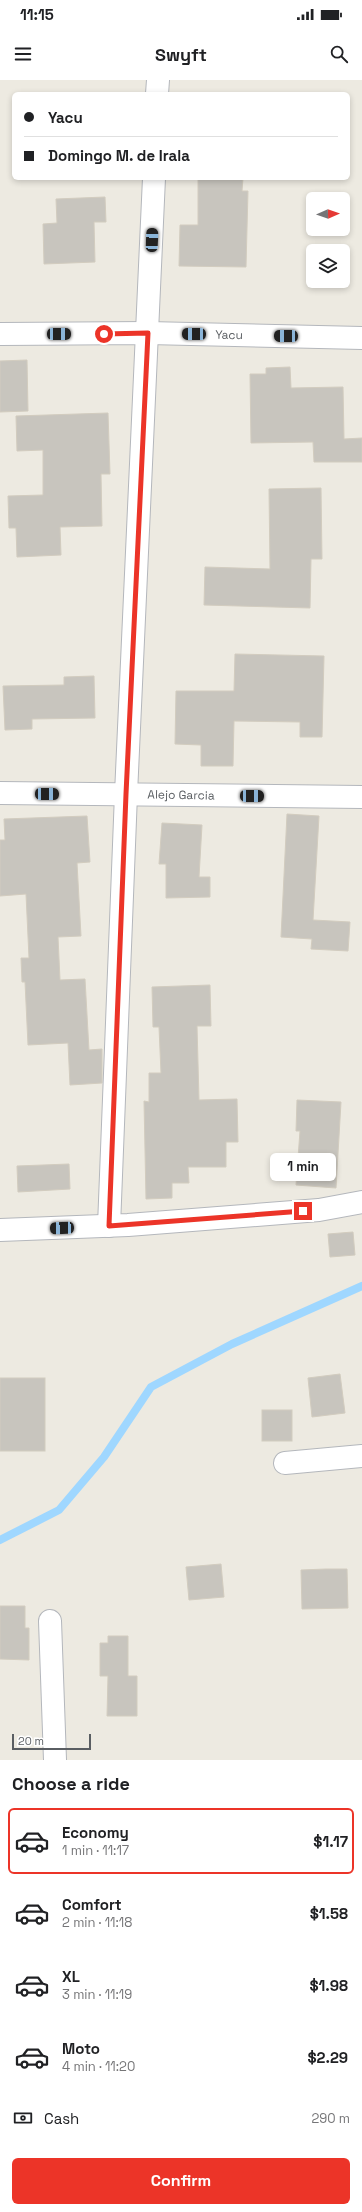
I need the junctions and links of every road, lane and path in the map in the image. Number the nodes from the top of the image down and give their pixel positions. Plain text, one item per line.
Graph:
1 (158, 80) edge
2 (157, 92) edge
3 (154, 180) edge
4 (148, 333) junction
5 (0, 334) edge
6 (362, 338) edge
7 (0, 793) edge
8 (126, 794) junction
9 (362, 797) edge
10 (362, 1202) edge
11 (109, 1226) junction
12 (0, 1230) edge
13 (362, 1456) edge
14 (285, 1463) dead end
15 (50, 1621) dead end
16 (55, 1760) edge

1 - 2 street
3 - 4 street
4 - 5 street, Yacu
4 - 6 street, Yacu
4 - 8 street
7 - 8 street, Alejo Garcia
8 - 9 street, Alejo Garcia
8 - 11 street
10 - 11 street
11 - 12 street
13 - 14 street
15 - 16 street

